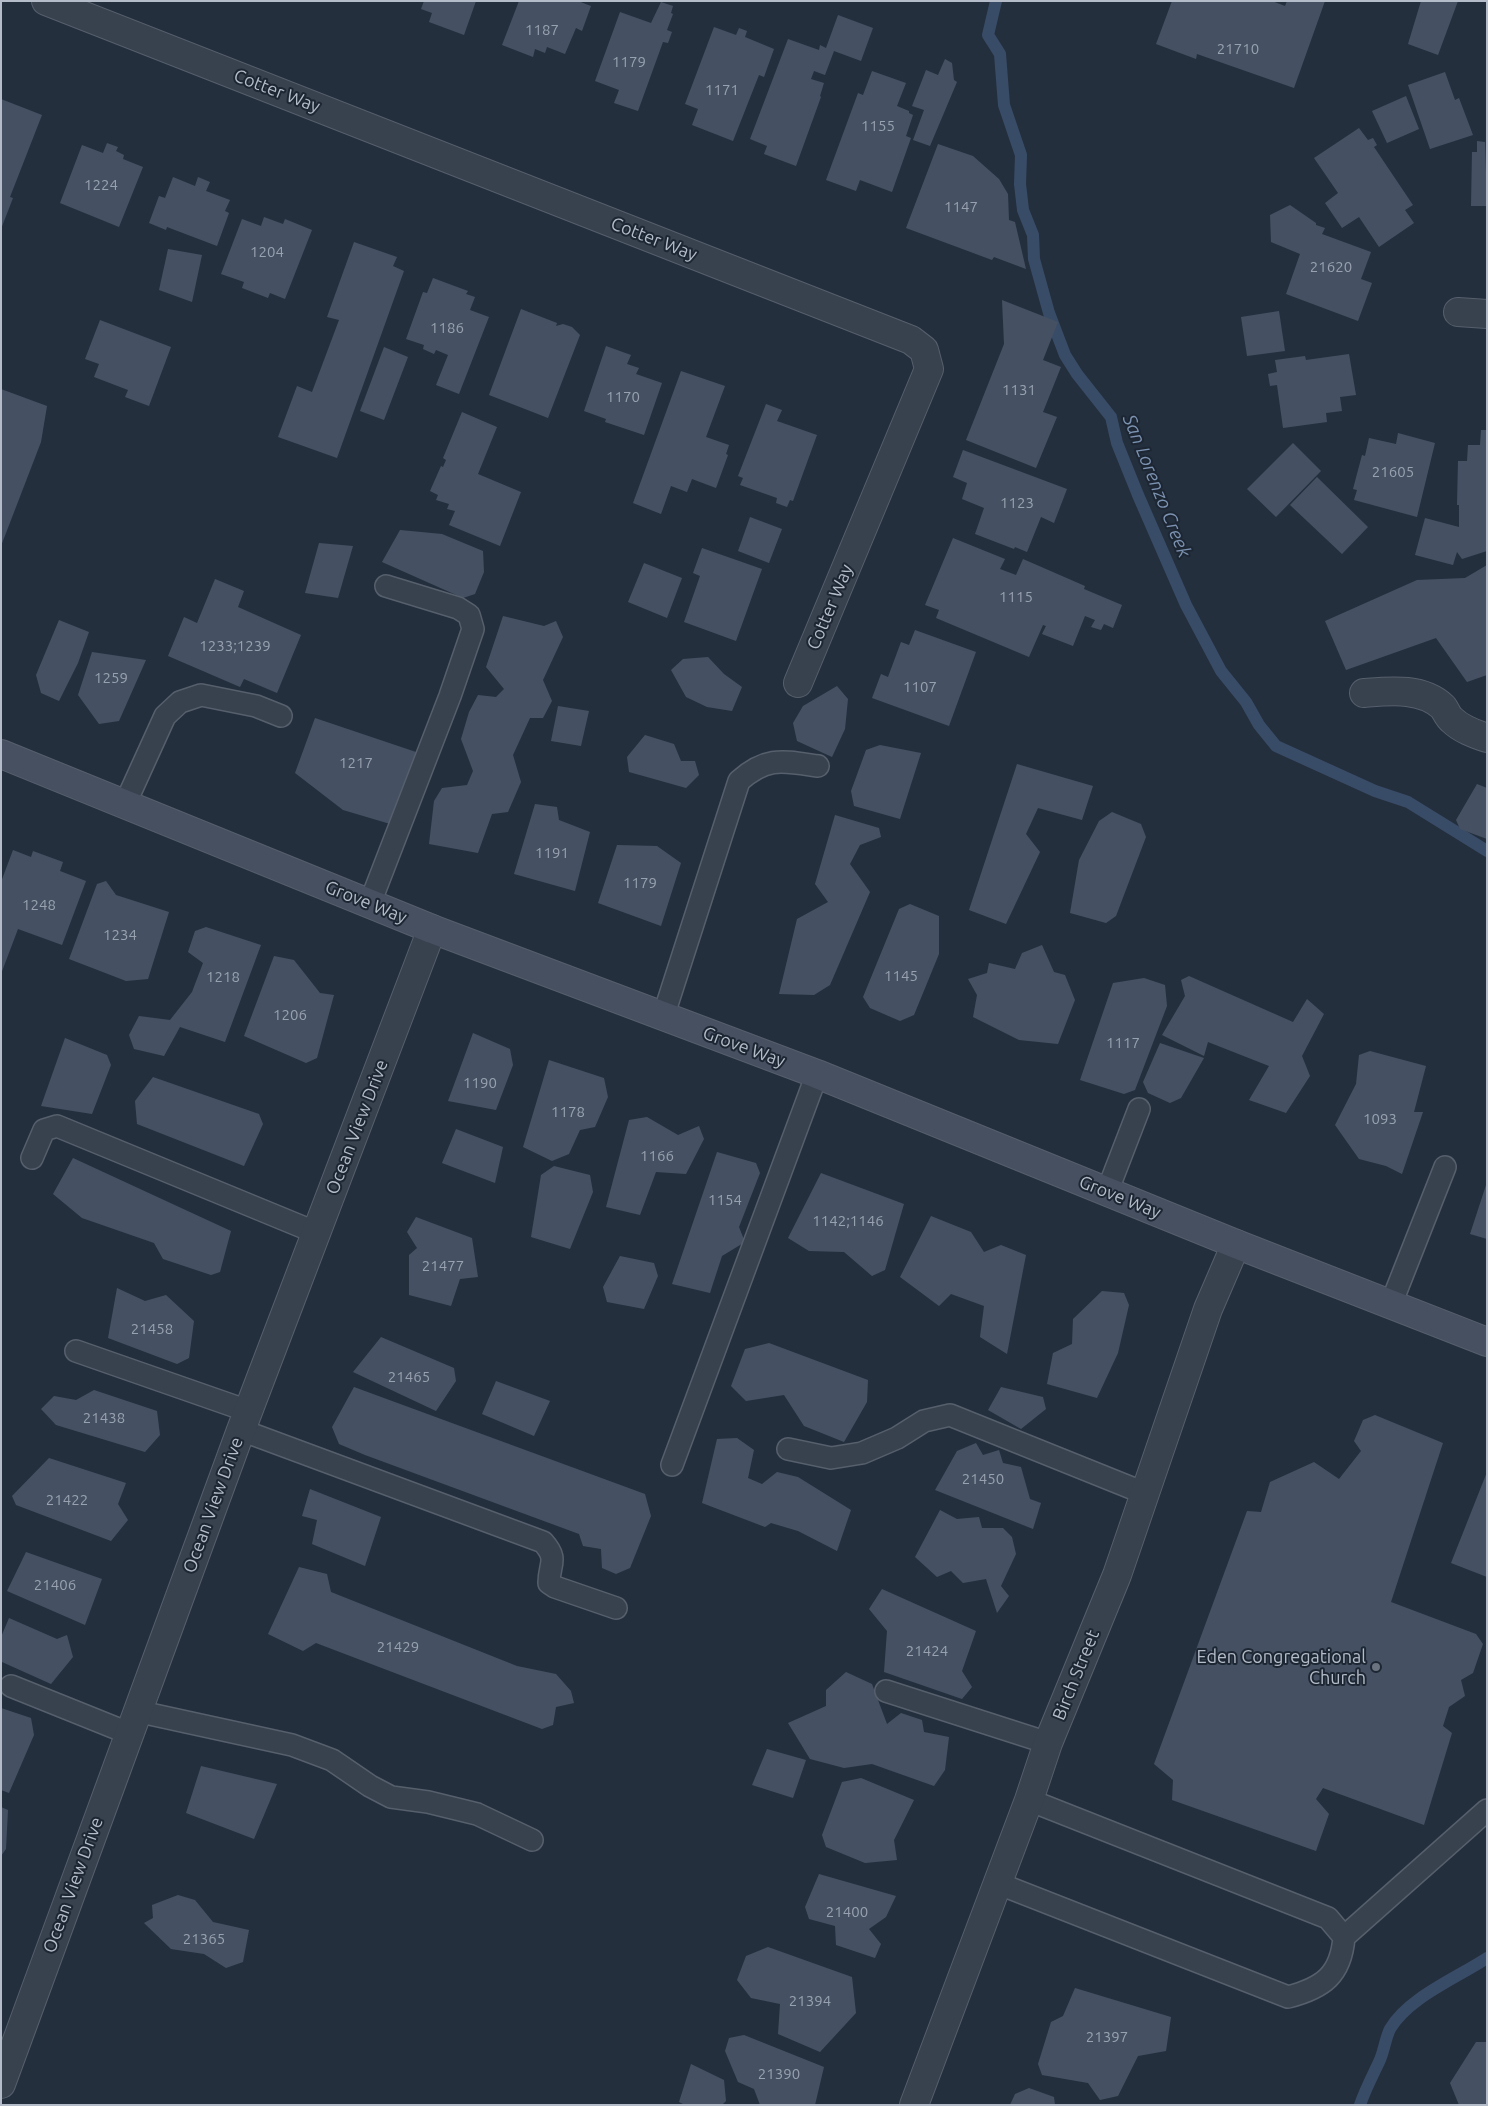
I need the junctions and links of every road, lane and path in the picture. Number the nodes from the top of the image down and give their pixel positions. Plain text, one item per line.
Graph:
1 (46, 1) edge
2 (1458, 312) dead end
3 (1487, 314) edge
4 (386, 586) dead end
5 (798, 683) dead end
6 (1364, 693) dead end
7 (281, 716) dead end
8 (1487, 738) edge
9 (1, 754) edge
10 (818, 766) dead end
11 (125, 804) junction
12 (370, 904) junction
13 (432, 929) junction
14 (663, 1017) junction
15 (817, 1074) junction
16 (1139, 1110) dead end
17 (32, 1158) dead end
18 (1445, 1167) dead end
19 (1108, 1192) junction
20 (318, 1233) junction
21 (1236, 1244) junction
22 (1391, 1304) junction
23 (1487, 1342) edge
24 (76, 1351) dead end
25 (245, 1420) junction
26 (788, 1449) dead end
27 (672, 1465) dead end
28 (1144, 1493) junction
29 (616, 1608) dead end
30 (11, 1686) dead end
31 (886, 1691) dead end
32 (132, 1722) junction
33 (1048, 1743) junction
34 (1029, 1800) junction
35 (1487, 1810) edge
36 (532, 1840) dead end
37 (997, 1883) junction
38 (1344, 1937) junction
39 (1, 2084) edge
40 (914, 2105) edge

1 - 5 street, Cotter Way
2 - 3 street
4 - 12 lane
6 - 8 street
7 - 11 lane
9 - 11 main road, Grove Way
10 - 14 lane
11 - 12 main road, Grove Way
12 - 13 main road, Grove Way
13 - 14 main road, Grove Way
13 - 20 street, Ocean View Drive
14 - 15 main road, Grove Way
15 - 19 main road, Grove Way
15 - 27 lane
16 - 19 lane
17 - 20 lane
18 - 22 lane
19 - 21 main road, Grove Way
20 - 25 street, Ocean View Drive
21 - 22 main road, Grove Way
21 - 28 street, Birch Street
22 - 23 main road, Grove Way
24 - 25 lane
25 - 29 lane
25 - 32 street, Ocean View Drive
26 - 28 lane
28 - 33 street, Birch Street
30 - 32 lane
31 - 33 lane
32 - 36 lane
32 - 39 street, Ocean View Drive
33 - 34 street, Birch Street
34 - 37 street, Birch Street
34 - 38 lane
35 - 38 lane
37 - 38 lane
37 - 40 street, Birch Street

